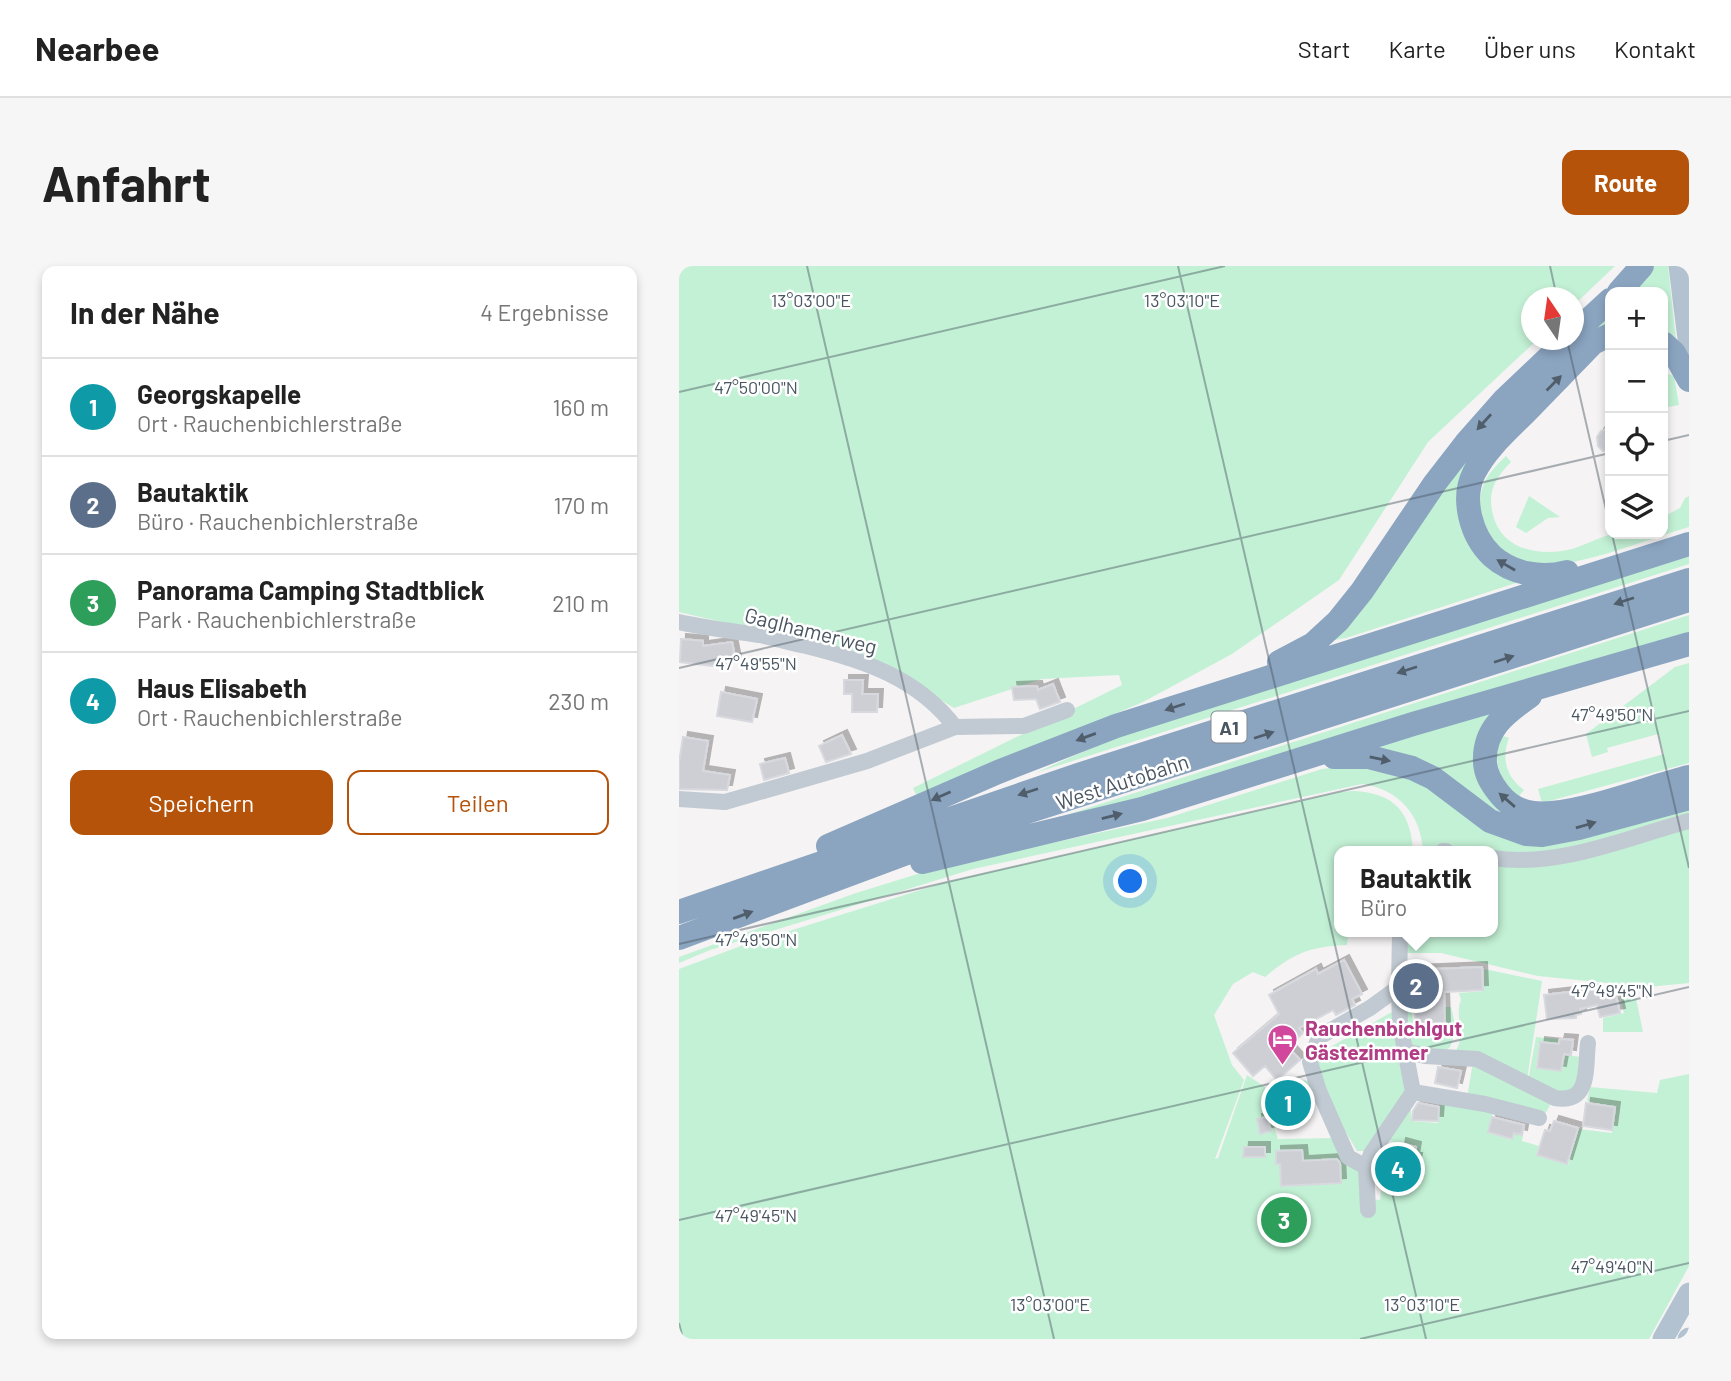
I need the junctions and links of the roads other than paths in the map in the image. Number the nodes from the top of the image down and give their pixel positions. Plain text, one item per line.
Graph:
1 (1642, 266) edge
2 (1679, 266) edge
3 (1623, 287) edge
4 (1605, 305) edge
5 (1584, 324) edge
6 (1605, 337) edge
7 (1689, 346) edge
8 (1668, 348) edge
9 (1556, 350) edge
10 (1689, 380) edge
11 (1689, 544) edge
12 (1620, 564) junction
13 (1689, 580) edge
14 (1689, 600) edge
15 (679, 622) edge
16 (1689, 644) edge
17 (1250, 683) junction
18 (1545, 685) junction
19 (1067, 710) dead end
20 (955, 727) junction
21 (1312, 754) junction
22 (1689, 777) edge
23 (1689, 798) edge
24 (679, 799) edge
25 (1689, 821) edge
26 (1498, 859) edge
27 (849, 876) junction
28 (770, 879) junction
29 (679, 912) edge
30 (1400, 937) edge
31 (679, 938) edge
32 (1399, 986) junction
33 (1588, 1042) dead end
34 (1406, 1051) junction
35 (1413, 1092) junction
36 (1539, 1118) dead end
37 (1366, 1167) junction
38 (1368, 1210) dead end
39 (1689, 1293) edge
40 (1663, 1339) edge

1 - 3 highway
2 - 7 main road
4 - 5 highway
12 -> 6 highway
8 - 10 highway
9 -> 17 highway
11 - 12 highway
12 - 17 highway
13 -> 28 highway, West Autobahn / A1
27 -> 14 highway, West Autobahn / A1
15 - 20 street, Gaglhamerweg
16 - 18 highway
17 -> 28 highway
18 - 21 highway
22 -> 18 highway
19 - 20 street
20 - 24 street
21 -> 23 highway
27 -> 21 highway
25 - 26 street
31 -> 27 highway, West Autobahn / A1
28 - 29 highway, West Autobahn / A1
30 - 32 street
32 - 34 street
32 - 37 street
33 - 34 street
34 - 35 street
35 - 36 street
35 - 37 street
37 - 38 street
39 - 40 main road

